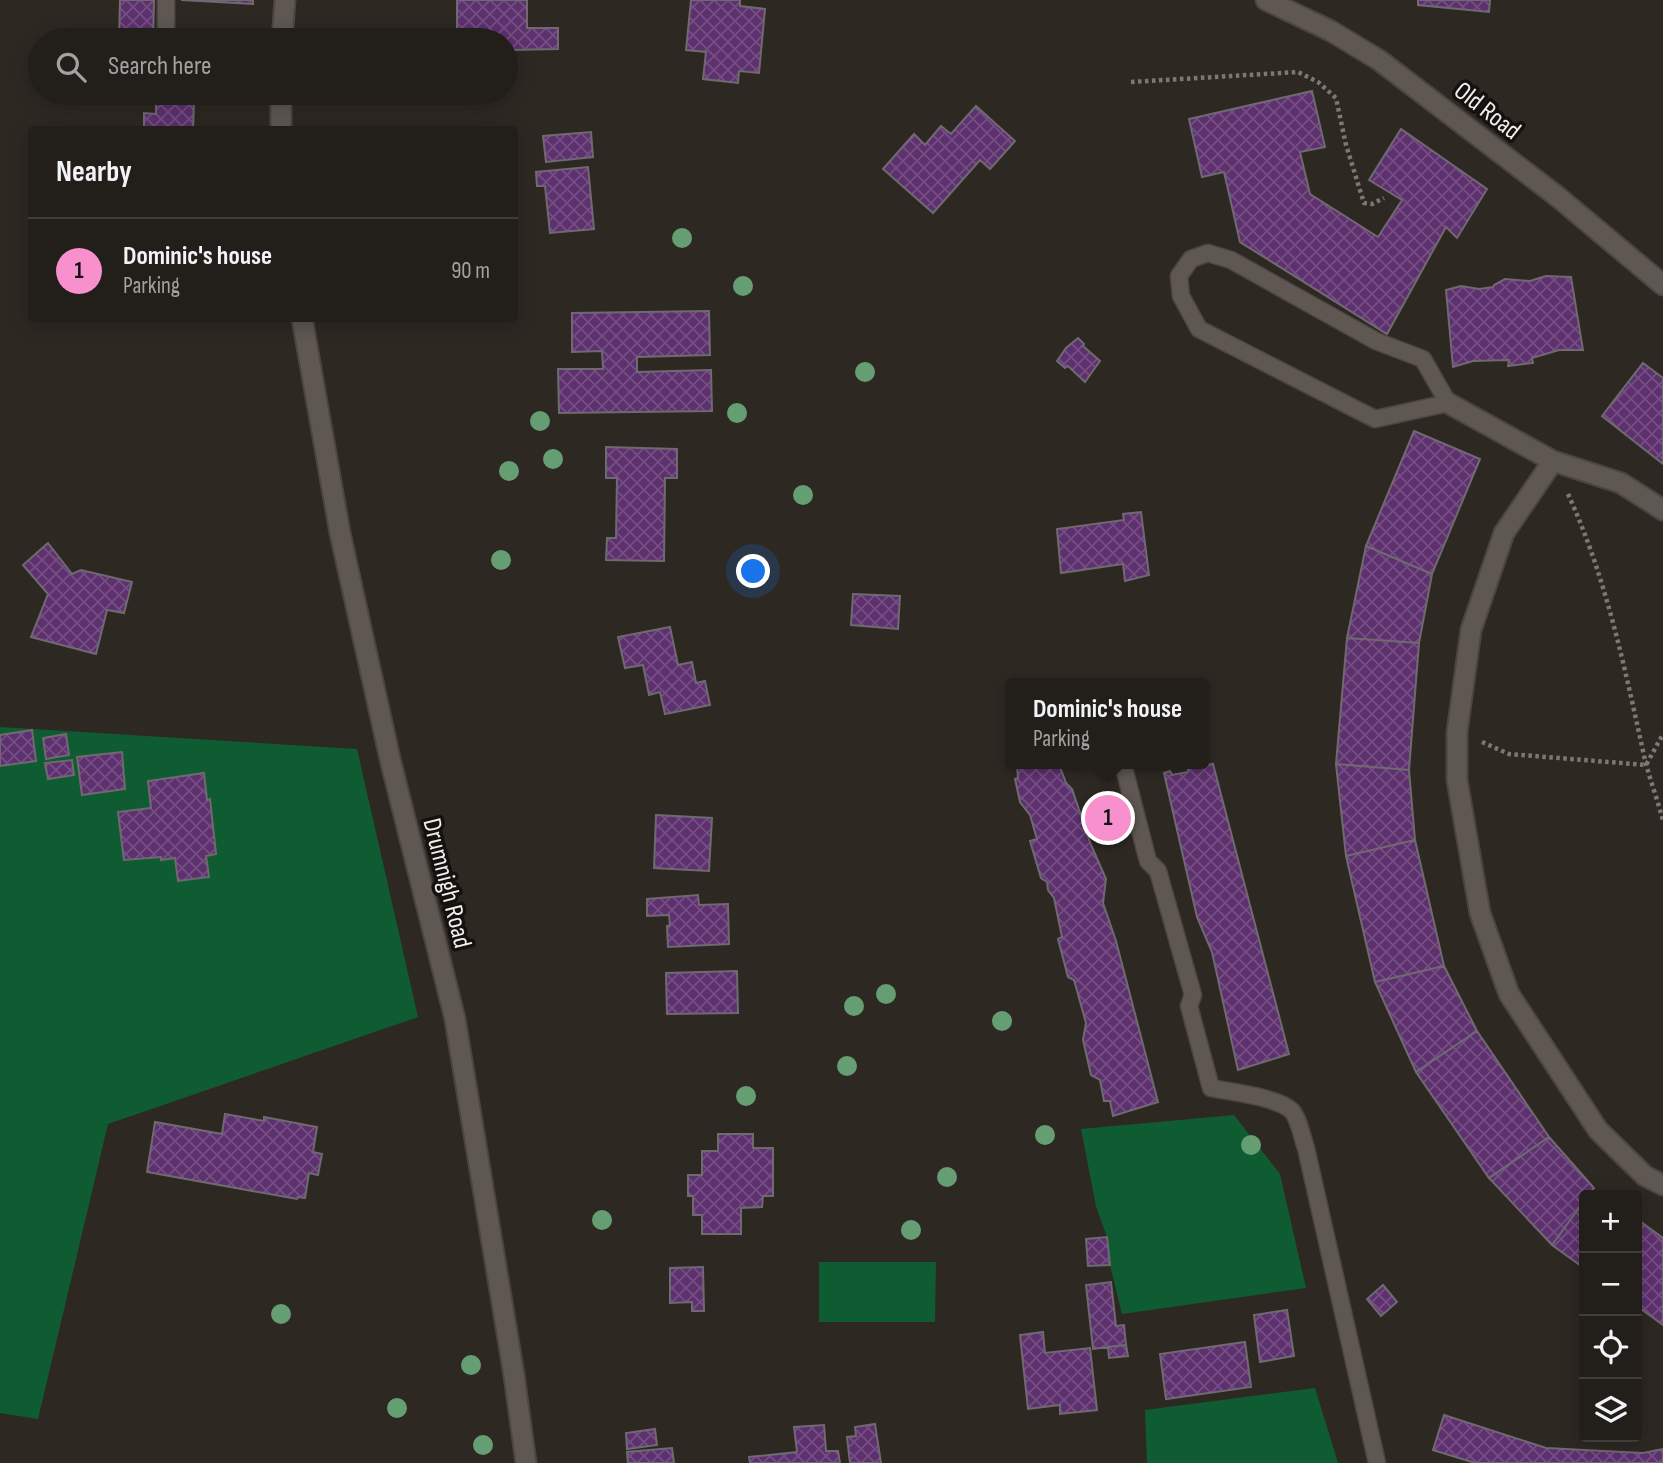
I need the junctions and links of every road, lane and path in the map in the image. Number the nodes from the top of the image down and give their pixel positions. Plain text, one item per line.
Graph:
1 (166, 0) edge
2 (285, 0) edge
3 (1266, 0) edge
4 (166, 28) edge
5 (283, 28) edge
6 (1130, 82) dead end
7 (281, 105) edge
8 (281, 126) edge
9 (1384, 198) dead end
10 (1663, 285) edge
11 (303, 322) edge
12 (1448, 403) junction
13 (1553, 461) junction
14 (1663, 510) edge
15 (1457, 732) junction
16 (1663, 734) edge
17 (1646, 765) junction
18 (1124, 769) edge
19 (1663, 821) edge
20 (1663, 1185) edge
21 (526, 1463) edge
22 (1377, 1463) edge

1 - 4 lane
2 - 5 street
3 - 10 street, Old Road
6 - 9 path
7 - 8 street
11 - 21 street, Drumnigh Road
12 - 12 lane
12 - 13 street
13 - 14 street
13 - 15 street
13 - 17 path
15 - 17 path
15 - 20 street
16 - 17 path
17 - 19 path
18 - 22 lane

